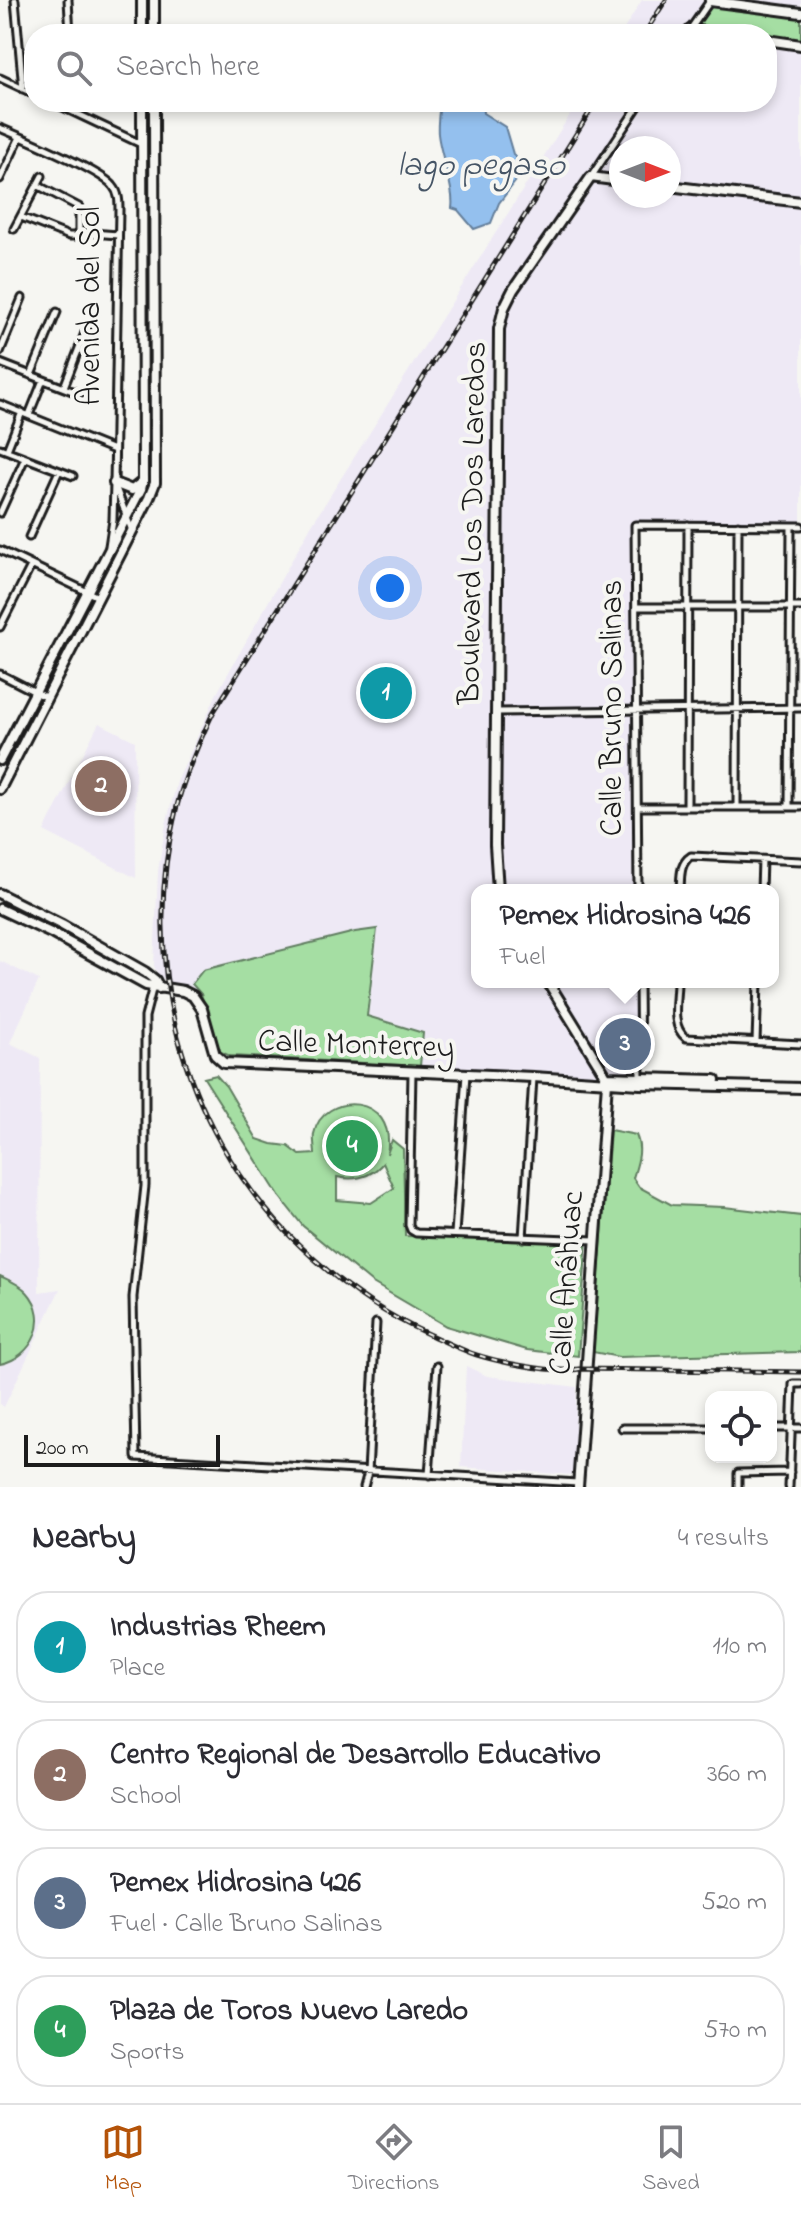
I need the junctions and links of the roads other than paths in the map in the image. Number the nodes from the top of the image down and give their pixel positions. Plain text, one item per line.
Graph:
1 (15, 0) edge
2 (68, 0) edge
3 (142, 0) edge
4 (154, 0) edge
5 (710, 0) edge
6 (801, 13) edge
7 (69, 24) edge
8 (142, 24) edge
9 (154, 24) edge
10 (694, 24) edge
11 (777, 41) edge
12 (801, 45) edge
13 (0, 78) edge
14 (23, 89) joint
15 (142, 112) edge
16 (154, 112) edge
17 (634, 112) edge
18 (75, 113) edge
19 (0, 128) edge
20 (20, 137) junction
21 (143, 145) junction
22 (42, 176) dead end
23 (591, 177) junction
24 (0, 179) edge
25 (609, 179) edge
26 (37, 185) junction
27 (681, 187) edge
28 (801, 202) edge
29 (21, 217) junction
30 (14, 229) dead end
31 (79, 232) junction
32 (118, 235) junction
33 (22, 298) dead end
34 (57, 312) dead end
35 (88, 325) dead end
36 (0, 352) edge
37 (0, 363) edge
38 (31, 375) junction
39 (43, 380) junction
40 (64, 387) junction
41 (80, 394) dead end
42 (0, 404) edge
43 (22, 412) junction
44 (29, 415) junction
45 (3, 449) edge
46 (114, 450) junction
47 (25, 458) junction
48 (59, 471) junction
49 (73, 476) dead end
50 (143, 481) junction
51 (114, 483) junction
52 (0, 513) edge
53 (127, 516) junction
54 (688, 525) junction
55 (738, 525) junction
56 (791, 526) junction
57 (801, 526) edge
58 (132, 532) junction
59 (29, 537) dead end
60 (0, 550) edge
61 (107, 555) junction
62 (31, 566) junction
63 (87, 592) junction
64 (98, 597) junction
65 (0, 603) edge
66 (636, 607) junction
67 (688, 607) junction
68 (738, 607) junction
69 (790, 607) junction
70 (801, 607) edge
71 (10, 608) junction
72 (0, 627) edge
73 (0, 674) edge
74 (36, 692) junction
75 (47, 698) junction
76 (738, 708) junction
77 (790, 708) junction
78 (801, 708) edge
79 (688, 709) junction
80 (637, 710) junction
81 (496, 712) junction
82 (0, 760) edge
83 (0, 789) edge
84 (638, 807) junction
85 (687, 807) junction
86 (737, 807) junction
87 (789, 807) junction
88 (801, 807) edge
89 (762, 860) junction
90 (801, 861) edge
91 (498, 884) edge
92 (638, 884) edge
93 (680, 884) edge
94 (761, 884) edge
95 (0, 894) edge
96 (0, 909) edge
97 (155, 985) junction
98 (552, 988) edge
99 (639, 988) edge
100 (677, 988) edge
101 (758, 988) edge
102 (756, 1042) junction
103 (801, 1044) edge
104 (412, 1072) junction
105 (466, 1074) junction
106 (533, 1077) junction
107 (607, 1079) junction
108 (640, 1081) junction
109 (801, 1086) edge
110 (455, 1234) junction
111 (523, 1238) junction
112 (595, 1240) junction
113 (376, 1323) dead end
114 (437, 1366) dead end
115 (801, 1384) edge
116 (622, 1428) dead end
117 (705, 1428) edge
118 (777, 1428) edge
119 (792, 1428) junction
120 (801, 1428) edge
121 (368, 1472) junction
122 (790, 1472) junction
123 (429, 1475) junction
124 (503, 1479) junction
125 (578, 1485) edge
126 (364, 1487) edge
127 (503, 1487) edge
128 (738, 1487) edge
129 (789, 1487) edge

1 - 14 street
2 - 7 street
3 - 8 street
4 - 9 street
5 - 6 street
5 - 10 street
11 - 12 street
13 - 14 street
15 - 21 street
16 - 58 street
17 - 23 street, Boulevard Los Dos Laredos
18 - 21 street
19 - 20 street, Avenida del Sol
20 - 24 street
20 - 32 street, Avenida del Sol
21 - 50 street
22 - 26 street
23 - 25 street
23 - 81 street, Boulevard Los Dos Laredos
26 - 29 street
26 - 31 street
27 - 28 street
29 - 30 street
29 - 31 street
31 - 32 street
32 - 46 street, Avenida del Sol
33 - 36 street
34 - 38 street
35 - 40 street
37 - 38 street
38 - 39 street
39 - 40 street
39 - 44 street
40 - 41 street
42 - 43 street
43 - 44 street
43 - 45 street
44 - 46 street
45 - 47 street
46 - 51 street, Avenida del Sol
47 - 48 street
47 - 52 street
48 - 49 street
48 - 59 street
50 - 51 street
50 - 53 street
51 - 53 street
51 - 61 street, Avenida del Sol
53 - 58 street
53 - 61 street
54 - 55 street
54 - 66 street, Calle Bruno Salinas
54 - 67 street
55 - 56 street
55 - 68 street
56 - 57 street
56 - 69 street
58 - 64 street
60 - 62 street
61 - 63 street
62 - 63 street
62 - 71 street
63 - 64 street
63 - 74 street
64 - 75 street
65 - 71 street
66 - 67 street
66 - 80 street, Calle Bruno Salinas
67 - 68 street
67 - 79 street
68 - 69 street
68 - 76 street
69 - 70 street
69 - 77 street
71 - 72 street
73 - 74 street
74 - 75 street
74 - 82 street
75 - 83 street
76 - 77 street
76 - 79 street
76 - 86 street
77 - 78 street
77 - 87 street
79 - 80 street
79 - 85 street
80 - 81 street
80 - 84 street, Calle Bruno Salinas
81 - 91 street, Boulevard Los Dos Laredos
84 - 85 street
84 - 92 street, Calle Bruno Salinas
85 - 86 street
86 - 87 street
87 - 88 street
89 - 90 street
89 - 93 street
89 - 94 street
95 - 97 street
96 - 97 street
97 - 104 street, Calle Monterrey
97 - 121 street
98 - 107 street
99 - 108 street
100 - 102 street
101 - 102 street
102 - 103 street
104 - 105 street, Calle Monterrey
104 - 110 street
105 - 106 street, Calle Monterrey
105 - 110 street
106 - 107 street, Calle Monterrey
106 - 111 street
107 - 108 street, Calle Monterrey
107 - 112 street, Calle Anáhuac
108 - 109 street, Calle Monterrey
110 - 111 street
111 - 112 street
112 - 125 street, Calle Anáhuac
113 - 121 street
114 - 123 street
115 - 119 street
116 - 117 street
118 - 119 street
119 - 120 street
119 - 122 street
121 - 123 street
121 - 126 street
122 - 128 street
122 - 129 street
123 - 124 street
124 - 125 street
124 - 127 street

